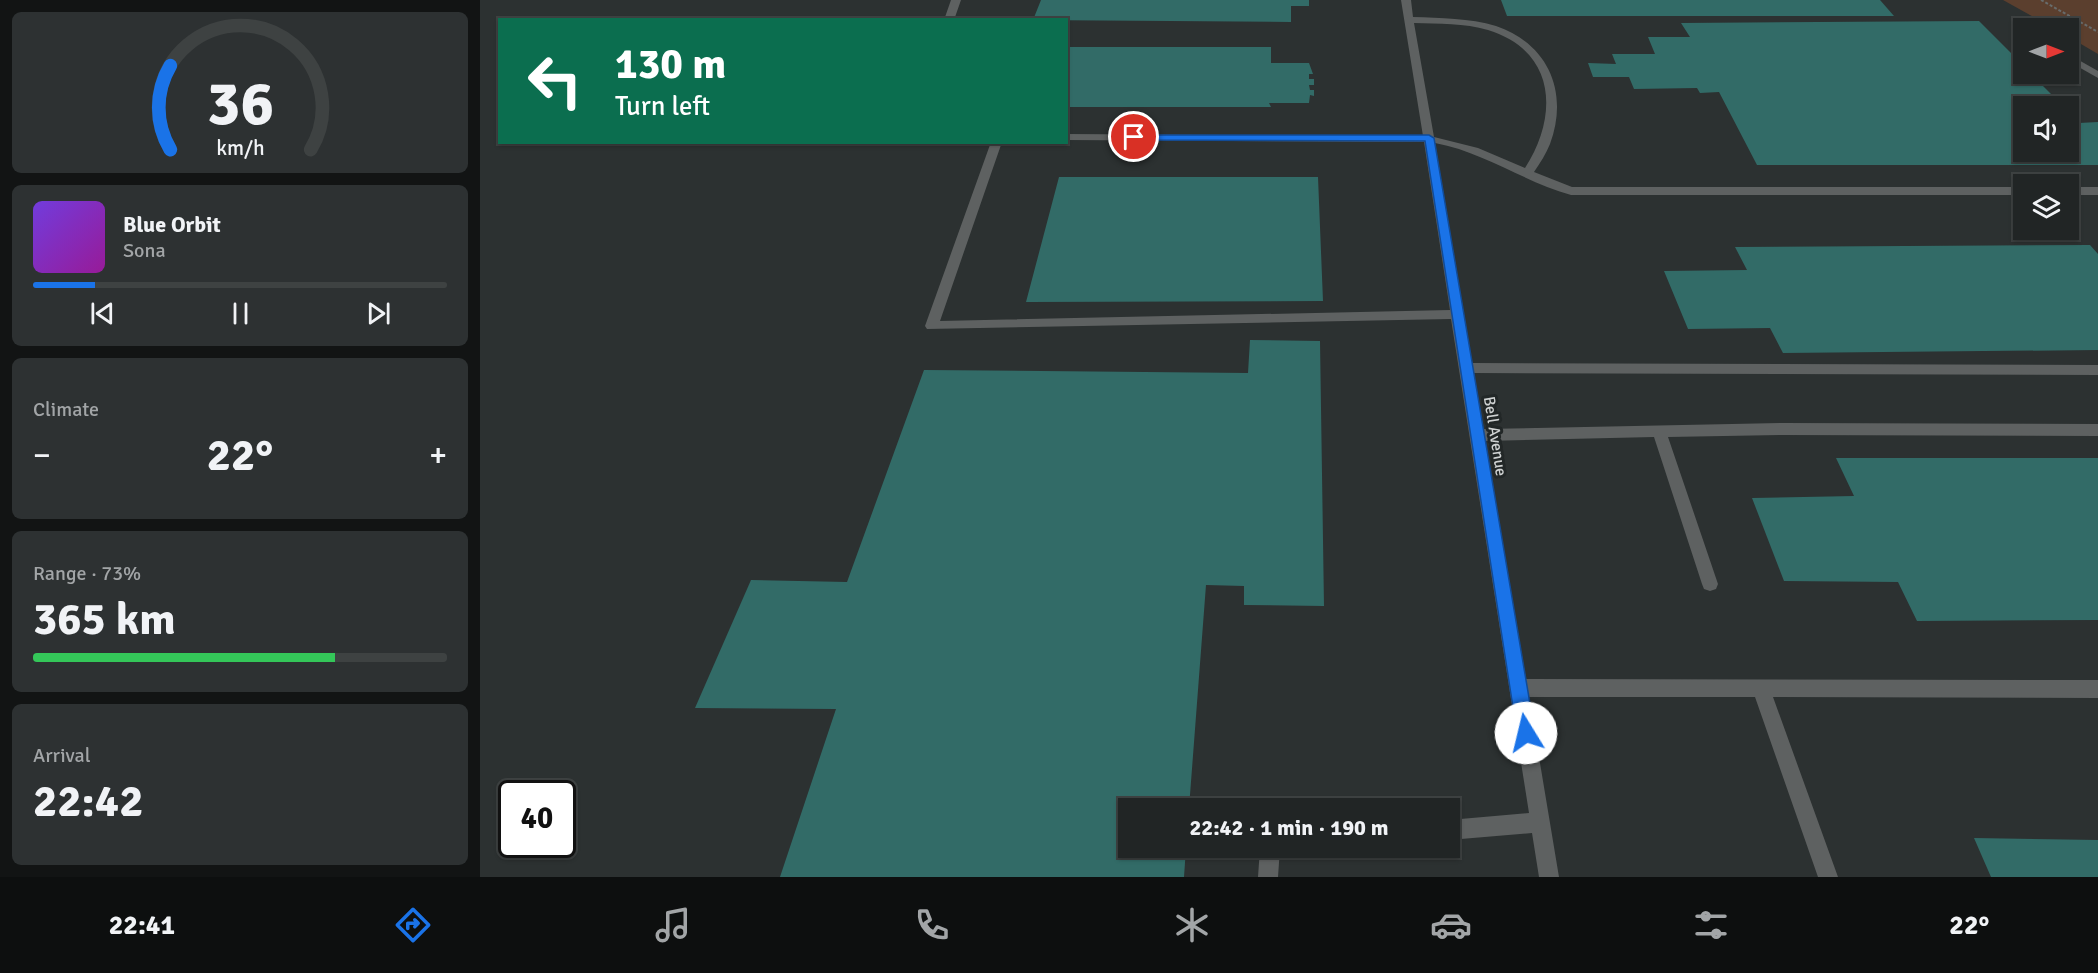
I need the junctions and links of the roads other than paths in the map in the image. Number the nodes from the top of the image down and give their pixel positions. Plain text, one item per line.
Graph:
1 (956, 0) edge
2 (1406, 0) edge
3 (950, 18) edge
4 (1410, 20) junction
5 (2079, 64) edge
6 (2098, 75) edge
7 (1068, 137) edge
8 (1429, 138) junction
9 (996, 144) edge
10 (1528, 173) junction
11 (2013, 191) edge
12 (2079, 191) edge
13 (2098, 191) edge
14 (1458, 314) junction
15 (1466, 368) junction
16 (2098, 370) edge
17 (2098, 430) edge
18 (1659, 431) junction
19 (1477, 435) junction
20 (1710, 584) dead end
21 (1519, 688) junction
22 (1761, 689) junction
23 (2098, 689) edge
24 (1540, 822) junction
25 (1460, 829) edge
26 (1269, 858) edge
27 (1268, 877) edge
28 (1549, 877) edge
29 (1828, 877) edge

1 - 3 street
2 - 4 street, Bell Avenue
4 - 8 street, Bell Avenue
4 - 10 street
5 - 6 street
7 - 8 street
8 - 10 street
8 - 14 street, Bell Avenue
9 - 14 street
10 - 11 street
12 - 13 street
14 - 15 street, Bell Avenue
15 - 16 street
15 - 19 street, Bell Avenue
17 - 18 street
18 - 19 street
18 - 20 street
19 - 21 street, Bell Avenue
21 - 22 street
21 - 24 street, Bell Avenue
22 - 23 street
22 - 29 street
24 - 25 street
24 - 28 street, Bell Avenue
26 - 27 street

